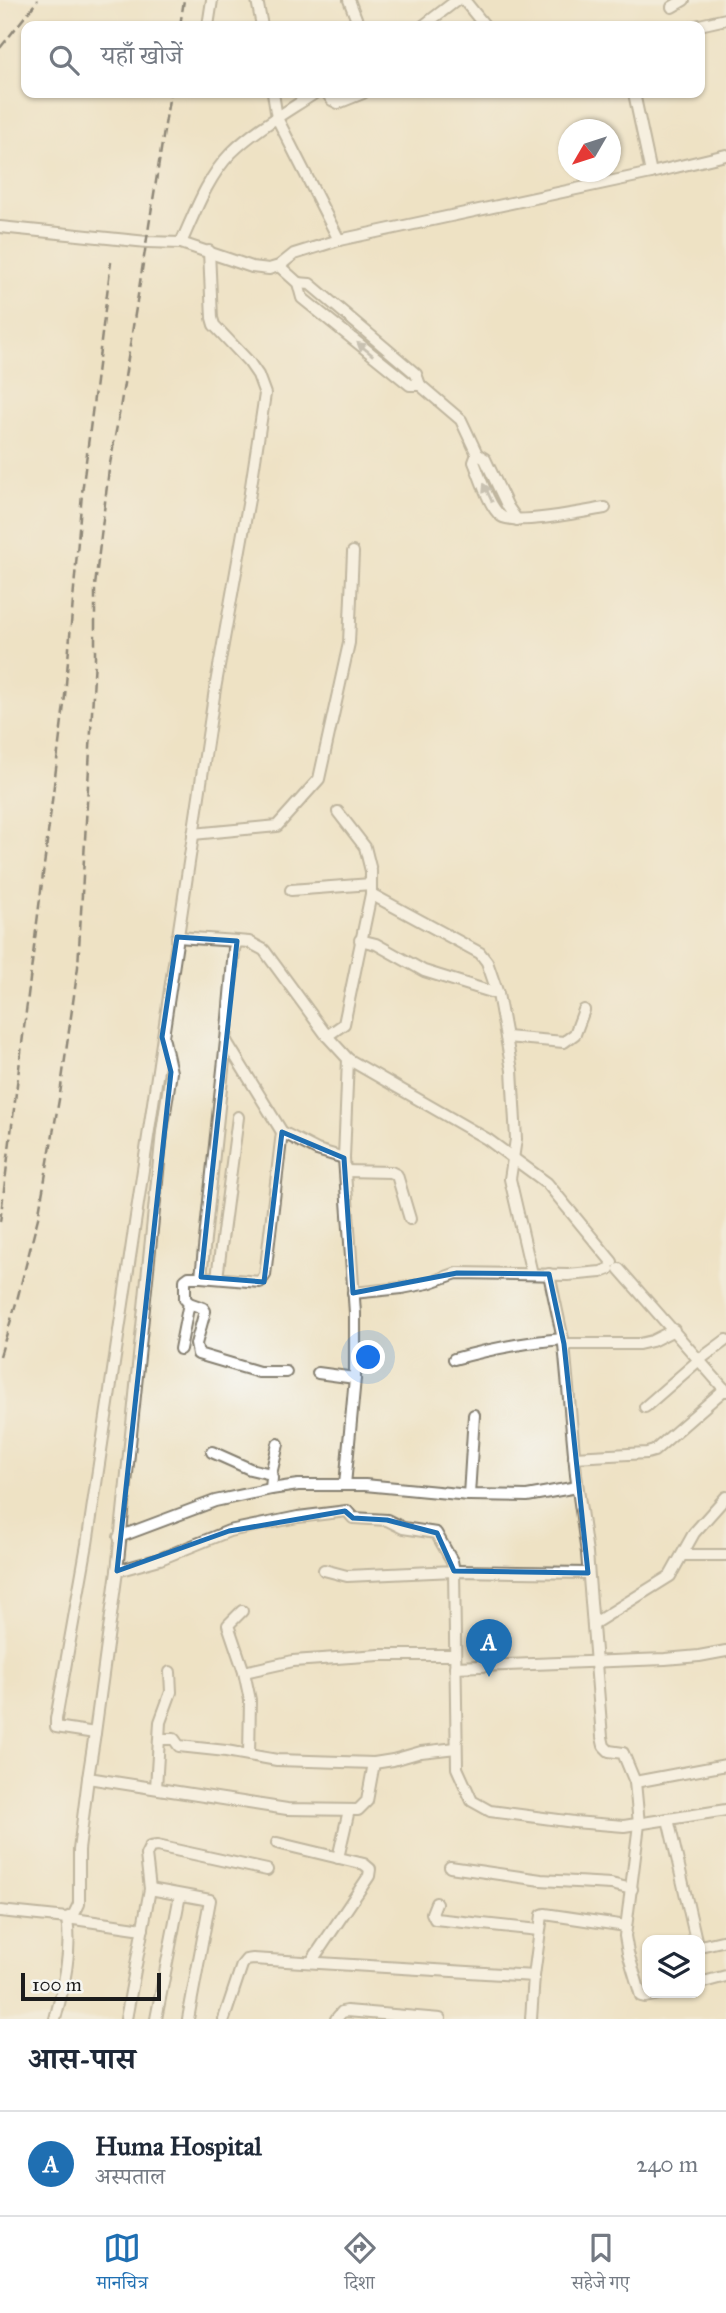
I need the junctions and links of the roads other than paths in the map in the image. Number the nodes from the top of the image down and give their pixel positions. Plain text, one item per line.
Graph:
1 (212, 0) edge
2 (257, 0) edge
3 (349, 0) edge
4 (457, 0) edge
5 (464, 0) edge
6 (684, 0) edge
7 (672, 7) dead end
8 (726, 19) edge
9 (209, 21) edge
10 (261, 21) edge
11 (357, 21) edge
12 (430, 21) edge
13 (481, 21) edge
14 (705, 24) edge
15 (274, 98) edge
16 (307, 98) edge
17 (331, 98) edge
18 (350, 98) edge
19 (635, 98) edge
20 (277, 118) junction
21 (726, 155) edge
22 (651, 173) junction
23 (0, 227) edge
24 (339, 240) junction
25 (181, 243) junction
26 (209, 251) junction
27 (279, 266) junction
28 (605, 509) dead end
29 (353, 552) dead end
30 (338, 812) dead end
31 (193, 834) junction
32 (371, 889) junction
33 (291, 890) dead end
34 (177, 937) junction
35 (360, 940) junction
36 (237, 941) junction
37 (498, 994) junction
38 (584, 1010) dead end
39 (327, 1036) junction
40 (162, 1037) junction
41 (506, 1037) junction
42 (226, 1041) junction
43 (348, 1059) junction
44 (238, 1117) dead end
45 (282, 1132) junction
46 (344, 1158) junction
47 (513, 1158) junction
48 (345, 1171) junction
49 (410, 1219) dead end
50 (613, 1267) junction
51 (532, 1274) junction
52 (548, 1274) junction
53 (201, 1277) junction
54 (216, 1278) junction
55 (353, 1293) junction
56 (189, 1303) junction
57 (674, 1330) junction
58 (726, 1339) edge
59 (563, 1342) junction
60 (180, 1349) dead end
61 (454, 1359) dead end
62 (699, 1360) junction
63 (286, 1372) dead end
64 (318, 1373) dead end
65 (355, 1378) junction
66 (725, 1390) edge
67 (645, 1407) dead end
68 (474, 1415) dead end
69 (278, 1444) dead end
70 (212, 1452) dead end
71 (574, 1457) junction
72 (271, 1474) junction
73 (345, 1485) junction
74 (578, 1486) junction
75 (271, 1489) junction
76 (469, 1495) junction
77 (726, 1497) edge
78 (119, 1537) junction
79 (683, 1555) junction
80 (726, 1555) edge
81 (324, 1570) dead end
82 (454, 1571) junction
83 (117, 1572) junction
84 (588, 1573) junction
85 (243, 1611) dead end
86 (593, 1624) junction
87 (726, 1651) edge
88 (455, 1655) junction
89 (595, 1660) junction
90 (455, 1667) junction
91 (170, 1672) dead end
92 (244, 1672) junction
93 (95, 1733) junction
94 (160, 1739) junction
95 (456, 1748) junction
96 (249, 1755) junction
97 (374, 1763) junction
98 (726, 1765) edge
99 (88, 1778) junction
100 (635, 1782) junction
101 (156, 1788) junction
102 (349, 1810) junction
103 (726, 1810) edge
104 (668, 1819) junction
105 (639, 1824) junction
106 (277, 1843) dead end
107 (338, 1858) junction
108 (450, 1867) dead end
109 (267, 1870) dead end
110 (150, 1889) junction
111 (632, 1889) junction
112 (180, 1895) junction
113 (436, 1903) dead end
114 (0, 1911) edge
115 (67, 1918) junction
116 (626, 1926) junction
117 (143, 1928) junction
118 (538, 1930) junction
119 (695, 1935) edge
120 (726, 1940) edge
121 (705, 1945) edge
122 (312, 1962) junction
123 (534, 1976) junction
124 (726, 1976) edge
125 (705, 1982) edge
126 (642, 1996) edge
127 (55, 2019) edge
128 (126, 2019) edge
129 (156, 2019) edge
130 (188, 2019) edge
131 (224, 2019) edge
132 (336, 2019) edge
133 (440, 2019) edge
134 (531, 2019) edge

1 - 9 street
2 - 10 street
3 - 11 street
4 - 12 street
5 - 13 street
6 - 7 street
8 - 14 street
15 - 20 street
16 - 20 street
17 - 18 street
19 - 22 street
20 - 24 street
20 - 25 street
21 - 22 street
22 - 24 street
23 - 25 street
24 - 27 street
25 - 26 street
26 - 27 street
26 - 31 street
27 - 28 street
29 - 31 street
30 - 32 street
31 - 34 street
32 - 33 street
32 - 35 street
32 - 37 street
34 - 36 street
34 - 40 street
35 - 37 street
35 - 39 street
36 - 39 street
36 - 42 street
37 - 41 street
38 - 41 street
39 - 43 street
40 - 78 street
40 - 93 street
41 - 47 street
42 - 45 street
42 - 53 street
43 - 46 street
43 - 47 street
44 - 54 street
45 - 46 street
45 - 54 street
46 - 48 street
47 - 50 street
47 - 51 street
48 - 49 street
48 - 55 street
50 - 52 street
50 - 57 street
51 - 52 street
51 - 55 street
52 - 59 street
53 - 54 street
53 - 56 street
55 - 65 street
56 - 60 street
56 - 63 street
57 - 59 street
57 - 62 street
58 - 62 street
59 - 61 street
59 - 71 street
62 - 66 street
62 - 67 street
64 - 65 street
65 - 73 street
66 - 71 street
68 - 76 street
69 - 72 street
70 - 72 street
71 - 74 street
72 - 75 street
73 - 75 street
73 - 76 street
74 - 76 street
74 - 84 street
75 - 78 street
77 - 79 street
78 - 83 street
79 - 80 street
79 - 86 street
81 - 82 street
82 - 83 street
82 - 84 street
82 - 88 street
83 - 93 street
84 - 86 street
85 - 92 street
86 - 89 street
87 - 89 street
88 - 90 street
88 - 92 street
89 - 90 street
89 - 100 street
90 - 95 street
91 - 94 street
92 - 96 street
93 - 99 street
94 - 96 street
94 - 101 street
95 - 97 street
95 - 105 street
96 - 97 street
97 - 102 street
98 - 100 street
99 - 101 street
99 - 115 street
100 - 105 street
101 - 102 street
102 - 107 street
103 - 104 street
104 - 105 street
104 - 119 street
105 - 111 street
106 - 107 street
107 - 122 street
108 - 111 street
109 - 110 street
110 - 112 street
110 - 117 street
111 - 116 street
112 - 129 street
112 - 130 street
113 - 118 street
114 - 115 street
115 - 117 street
115 - 127 street
116 - 118 street
116 - 126 street
117 - 128 street
118 - 123 street
120 - 121 street
122 - 123 street
122 - 131 street
123 - 134 street
124 - 125 street
132 - 133 street

